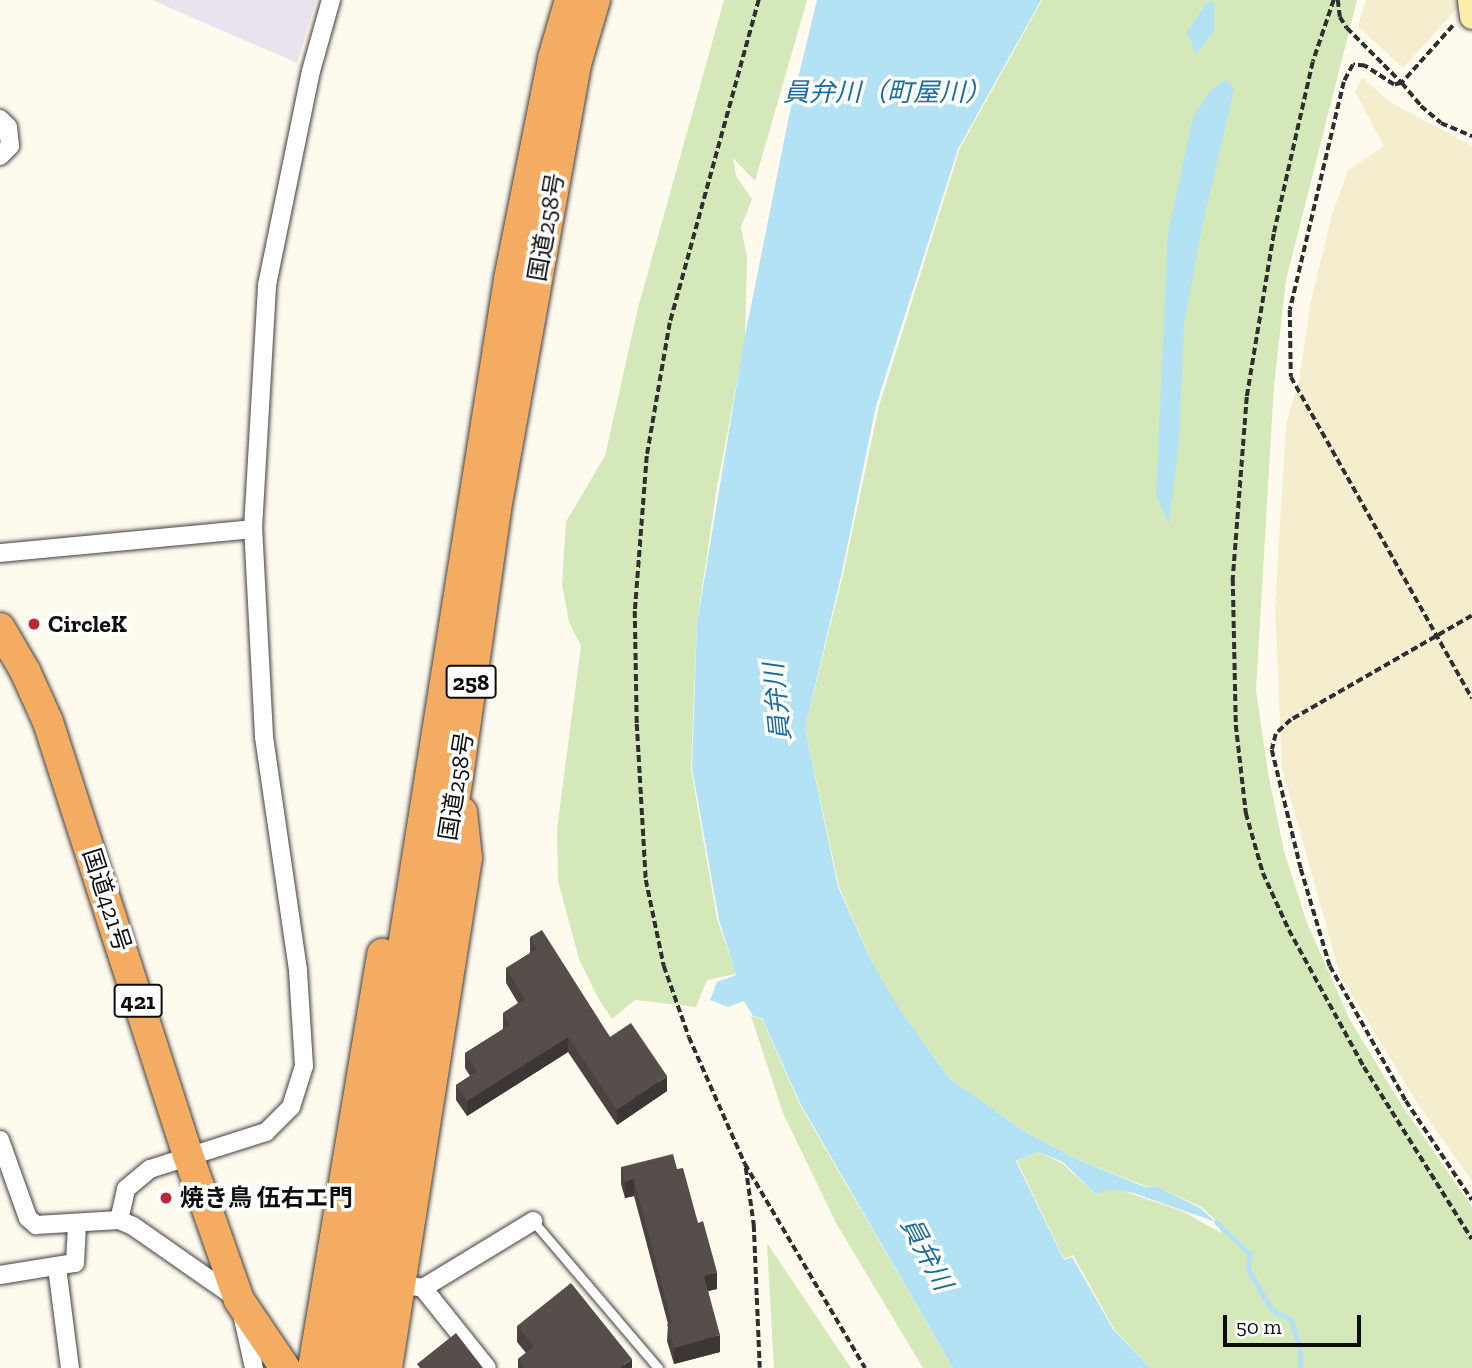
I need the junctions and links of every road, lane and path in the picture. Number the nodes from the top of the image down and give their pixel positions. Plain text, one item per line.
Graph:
1 (331, 0) edge
2 (570, 0) edge
3 (596, 0) edge
4 (759, 0) edge
5 (1336, 0) edge
6 (1471, 8) edge
7 (1402, 83) junction
8 (0, 119) edge
9 (1472, 136) edge
10 (0, 156) edge
11 (253, 529) junction
12 (0, 552) edge
13 (1472, 616) edge
14 (0, 628) edge
15 (1437, 636) junction
16 (447, 661) junction
17 (1472, 698) edge
18 (458, 777) junction
19 (0, 1140) edge
20 (188, 1155) junction
21 (745, 1164) junction
22 (1472, 1200) edge
23 (119, 1220) junction
24 (533, 1221) joint
25 (77, 1224) junction
26 (1472, 1239) edge
27 (57, 1268) junction
28 (0, 1275) edge
29 (411, 1286) junction
30 (239, 1300) junction
31 (70, 1368) edge
32 (254, 1368) edge
33 (285, 1368) edge
34 (313, 1368) edge
35 (336, 1368) edge
36 (362, 1368) edge
37 (387, 1368) edge
38 (487, 1368) edge
39 (658, 1368) edge
40 (760, 1368) edge
41 (865, 1368) edge

1 - 11 street
2 - 16 highway, 国道258号 / 258
3 - 18 highway, 国道258号 / 258
4 - 21 path
5 - 7 path
5 - 26 path
6 - 7 path
7 - 9 path
7 - 15 path
8 - 10 street
11 - 12 street
11 - 20 street
13 - 15 path
14 - 20 highway, 国道421号 / 421
15 - 17 path
15 - 22 path
16 - 34 highway
16 - 35 highway, 国道258号 / 258
18 - 29 highway
18 - 36 highway, 国道258号 / 258
19 - 25 street
20 - 23 street
20 - 30 highway, 国道421号 / 421
21 - 40 path
21 - 41 path
23 - 25 street
23 - 30 street
24 - 29 street
24 - 39 lane
25 - 27 street
27 - 28 street
27 - 31 street
29 - 37 highway
29 - 38 street
30 - 32 street
30 - 33 highway, 国道421号 / 421

